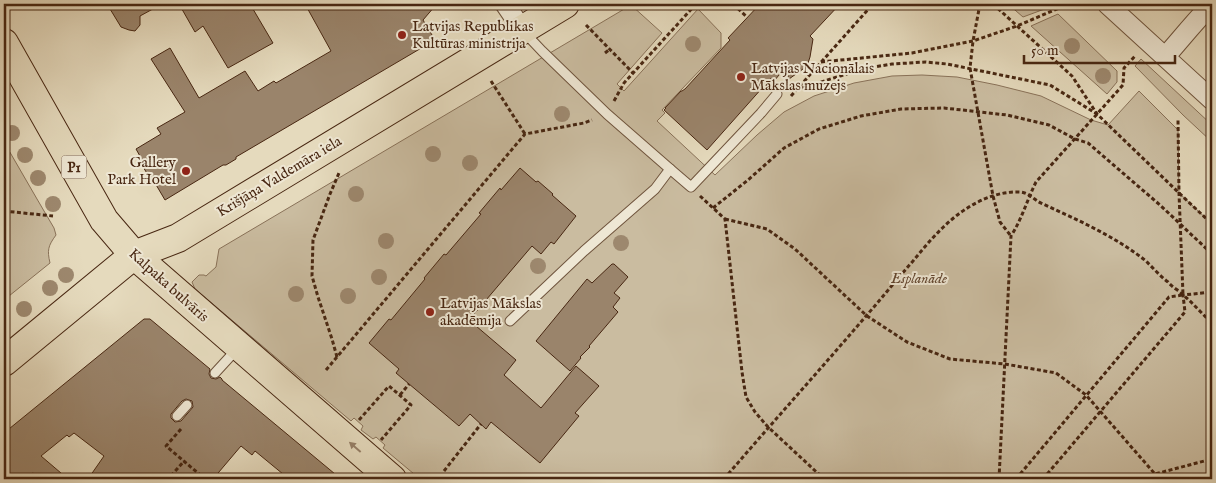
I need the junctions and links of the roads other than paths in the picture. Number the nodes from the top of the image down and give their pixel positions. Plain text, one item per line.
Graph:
1 (505, 4) edge
2 (565, 4) edge
3 (1107, 4) edge
4 (1212, 4) edge
5 (522, 29) junction
6 (4, 43) edge
7 (1165, 57) junction
8 (777, 94) dead end
9 (1212, 100) edge
10 (670, 169) junction
11 (134, 255) junction
12 (510, 321) dead end
13 (239, 347) junction
14 (4, 362) edge
15 (215, 373) dead end
16 (187, 405) dead end
17 (177, 416) dead end
18 (392, 479) edge

1 - 5 street
2 - 5 main road, Krišjāņa Valdemāra iela
3 - 7 street
4 - 7 street
5 - 10 lane
5 - 11 main road, Krišjāņa Valdemāra iela
6 - 11 main road, Kalpaka bulvāris / P1
7 - 9 street
8 - 10 lane
10 - 12 lane
11 - 13 main road, Kalpaka bulvāris / P1
11 - 14 main road, Krišjāņa Valdemāra iela
13 - 15 lane
18 -> 13 main road, Kalpaka bulvāris / P1
16 - 17 lane

